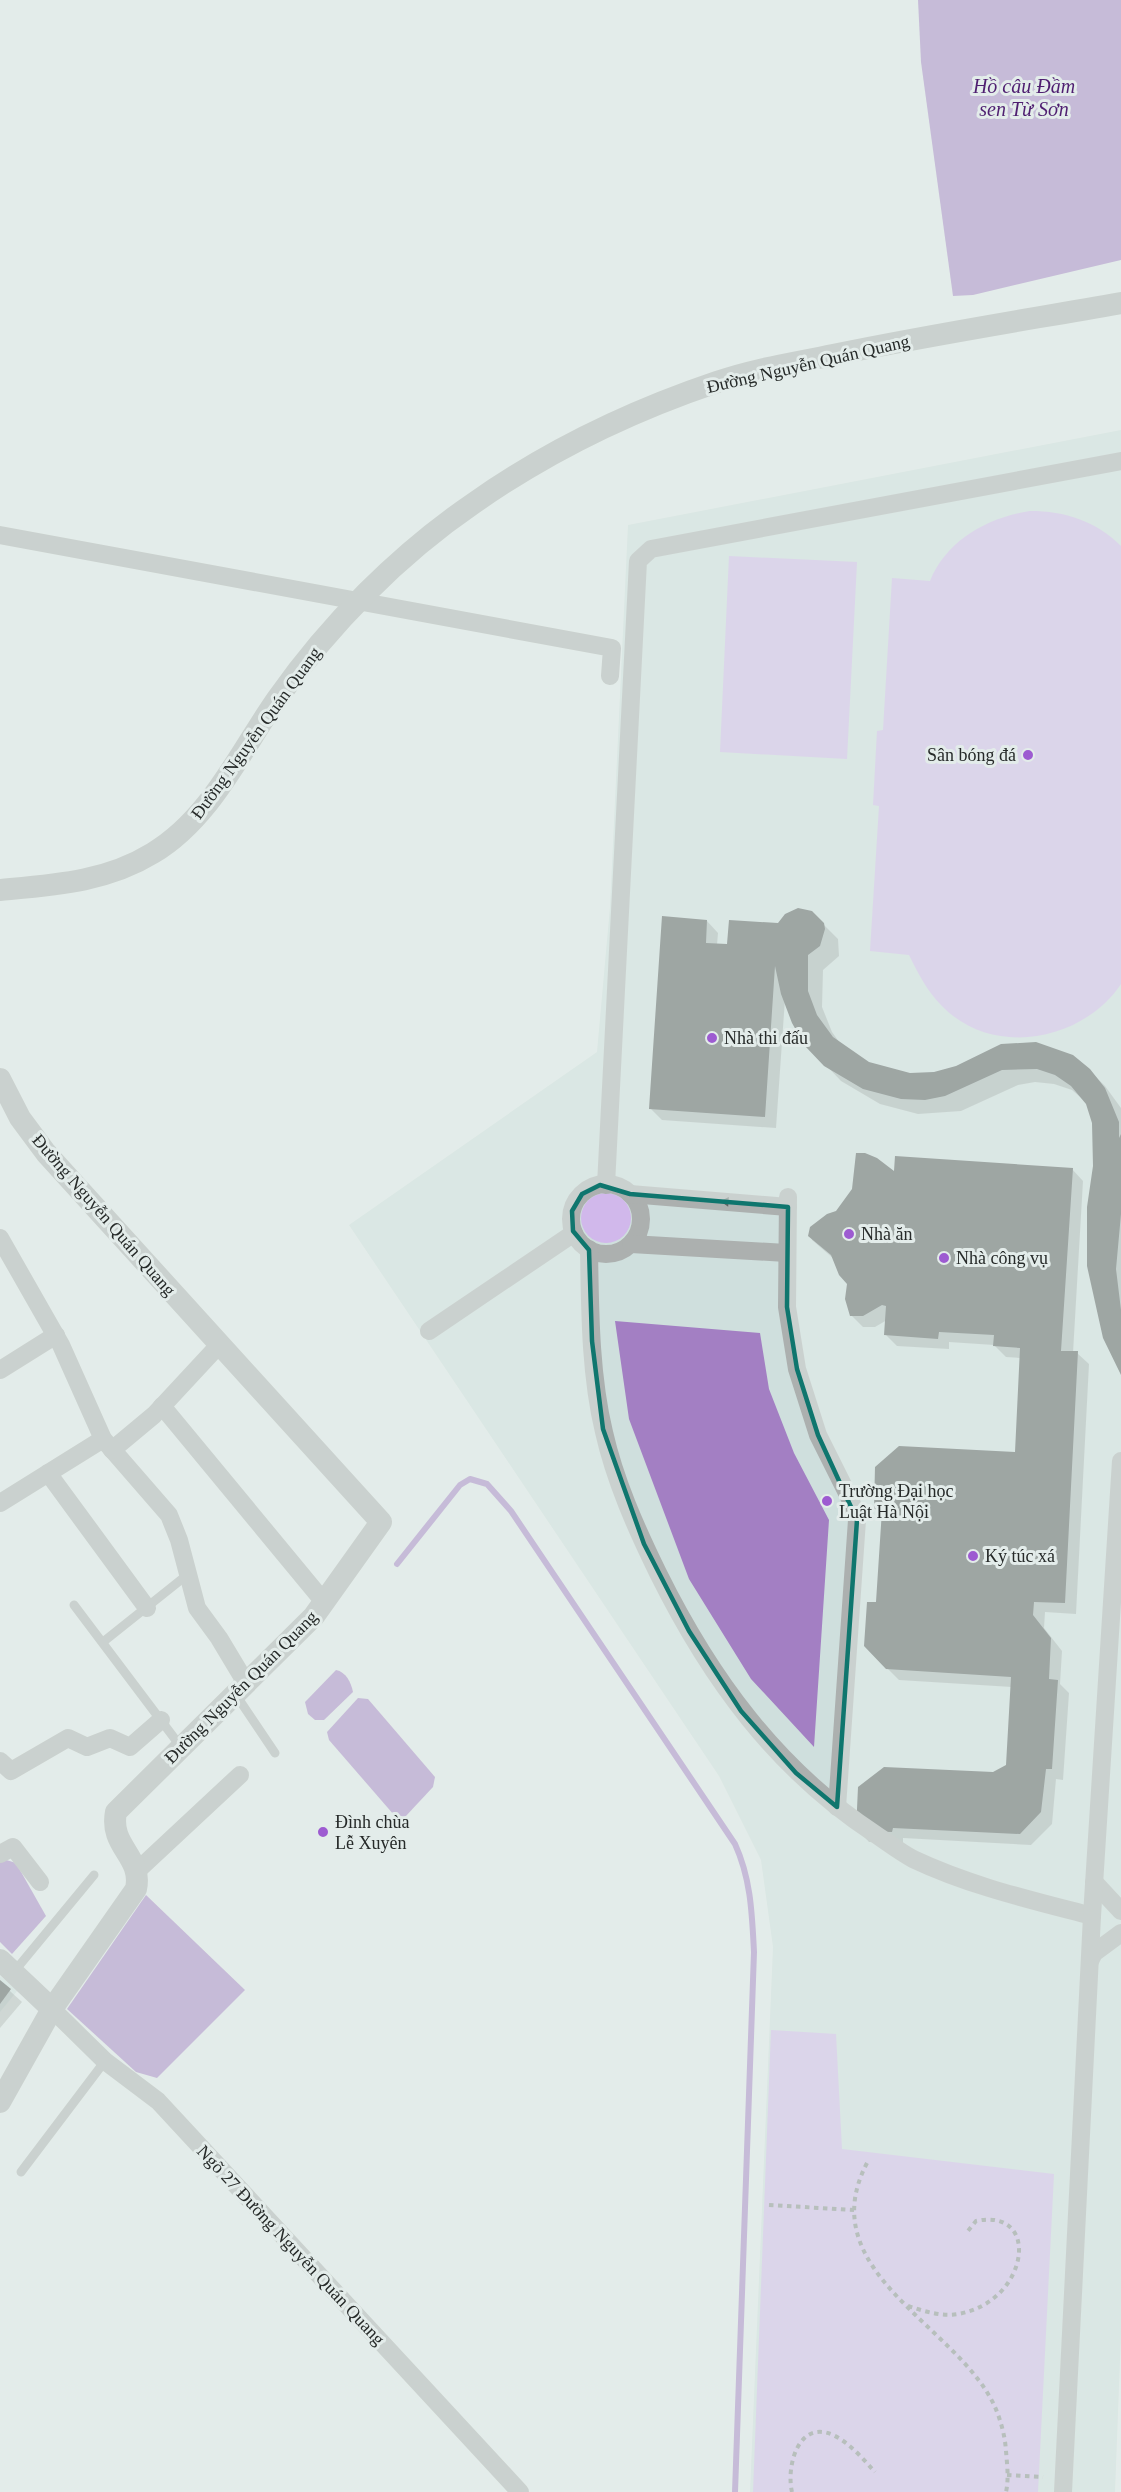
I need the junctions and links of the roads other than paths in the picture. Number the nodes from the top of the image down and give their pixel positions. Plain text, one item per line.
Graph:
1 (1121, 303) edge
2 (1121, 461) edge
3 (0, 535) edge
4 (356, 602) junction
5 (610, 676) dead end
6 (0, 890) edge
7 (0, 1079) edge
8 (606, 1185) junction
9 (630, 1194) junction
10 (574, 1233) junction
11 (0, 1238) edge
12 (631, 1244) junction
13 (589, 1250) junction
14 (786, 1253) junction
15 (429, 1331) dead end
16 (56, 1335) junction
17 (219, 1345) junction
18 (0, 1370) edge
19 (162, 1406) junction
20 (107, 1444) junction
21 (1121, 1461) edge
22 (48, 1473) junction
23 (0, 1503) edge
24 (187, 1575) junction
25 (324, 1602) junction
26 (74, 1605) dead end
27 (147, 1608) junction
28 (103, 1642) junction
29 (241, 1689) junction
30 (161, 1720) junction
31 (181, 1747) junction
32 (275, 1753) dead end
33 (0, 1761) edge
34 (240, 1774) dead end
35 (837, 1808) junction
36 (0, 1854) edge
37 (137, 1871) junction
38 (94, 1875) dead end
39 (40, 1882) dead end
40 (1094, 1882) junction
41 (1121, 1911) edge
42 (1092, 1916) junction
43 (1121, 1933) edge
44 (1090, 1961) junction
45 (7, 1967) edge
46 (52, 2009) junction
47 (105, 2061) junction
48 (0, 2102) edge
49 (21, 2172) dead end
50 (520, 2492) edge
51 (1063, 2492) edge

1 - 4 street, Đường Nguyễn Quán Quang
2 - 8 street
3 - 4 street
4 - 5 street
4 - 6 street, Đường Nguyễn Quán Quang
7 - 17 street, Đường Nguyễn Quán Quang
8 - 9 street
8 - 10 street
9 - 12 street
14 -> 9 street
10 - 13 street
10 - 15 street
11 - 16 street
12 - 13 street
12 - 14 street
13 - 35 street
14 - 35 street
16 - 18 street
16 - 20 street
17 - 19 street
17 - 25 street, Đường Nguyễn Quán Quang
19 - 20 street
19 - 25 street
20 - 22 street
20 - 24 street
21 - 40 street
22 - 23 street
22 - 27 street
24 - 27 lane
24 - 29 street
25 - 29 street, Đường Nguyễn Quán Quang
26 - 28 lane
27 - 28 lane
28 - 30 lane
29 - 31 street, Đường Nguyễn Quán Quang
29 - 32 lane
30 - 31 lane
30 - 33 street
31 - 37 street, Đường Nguyễn Quán Quang
34 - 37 street
35 - 42 street
36 - 39 street
37 - 46 street
38 - 45 lane
40 - 41 street
40 - 42 street
42 - 44 street
43 - 44 street
44 - 51 street
45 - 46 street
46 - 47 street, Ngõ 27 Đường Nguyễn Quán Quang
46 - 48 street
47 - 49 lane
47 - 50 street, Ngõ 27 Đường Nguyễn Quán Quang

